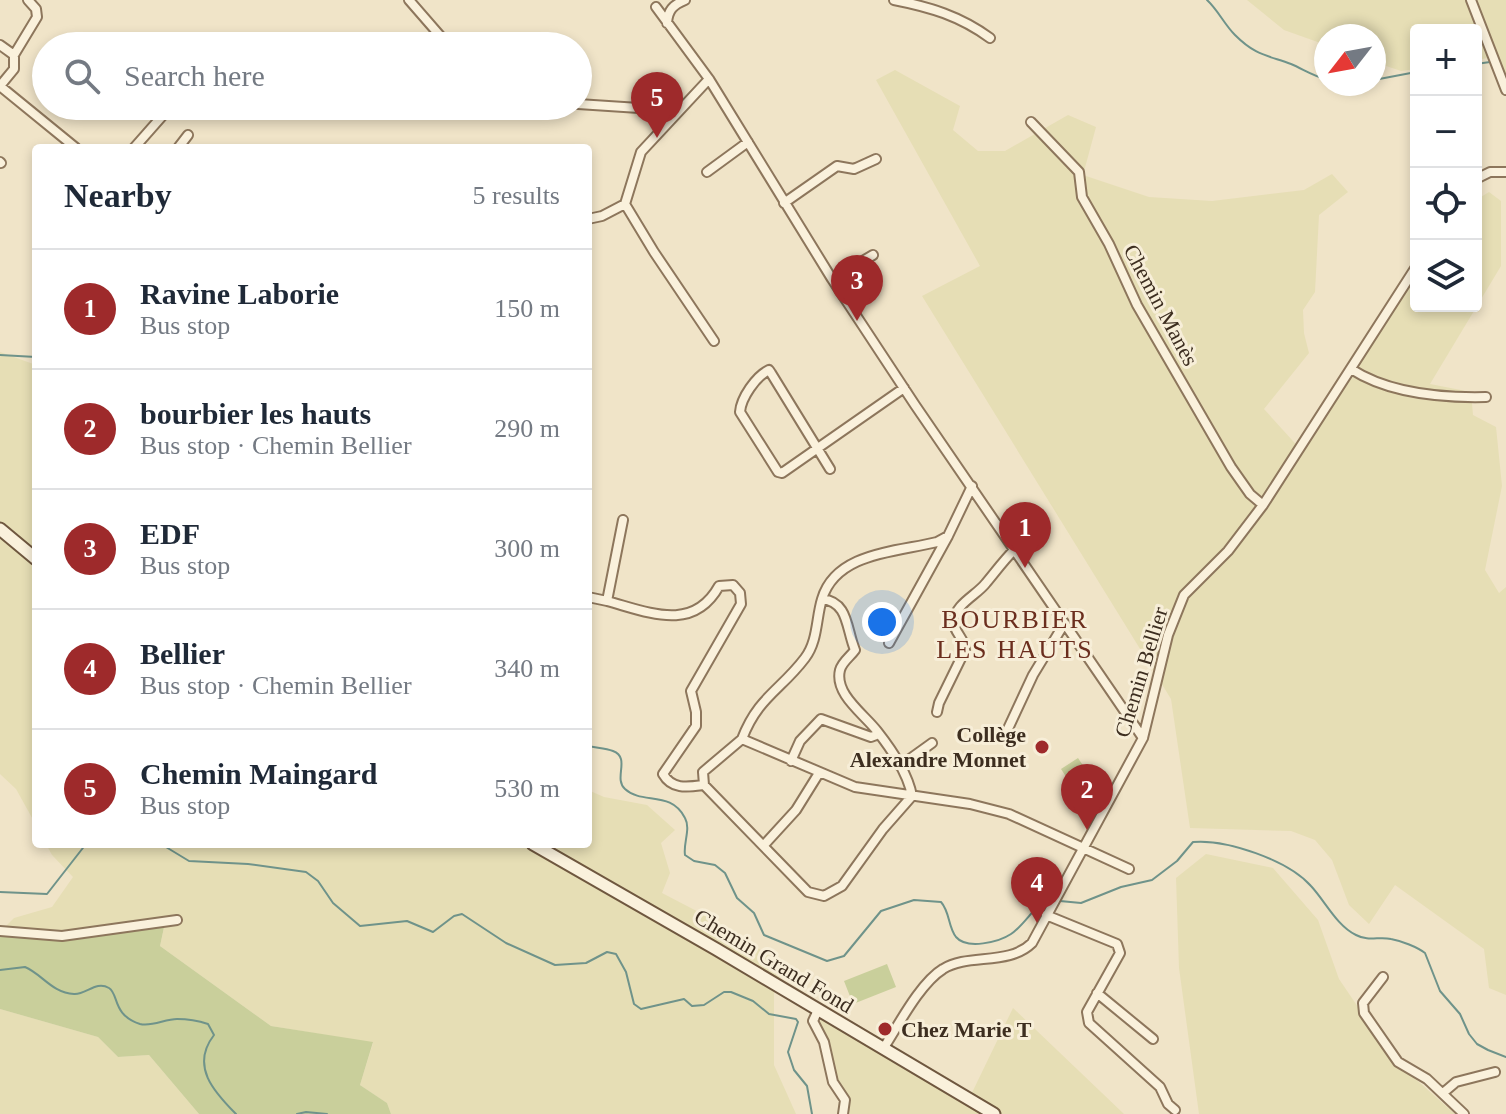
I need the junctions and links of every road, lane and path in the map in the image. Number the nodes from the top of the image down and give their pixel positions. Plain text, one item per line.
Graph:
1 (28, 0) edge
2 (409, 0) edge
3 (685, 0) edge
4 (894, 0) edge
5 (1471, 0) edge
6 (656, 7) dead end
7 (667, 24) junction
8 (437, 32) edge
9 (990, 38) dead end
10 (0, 45) edge
11 (14, 55) junction
12 (709, 79) junction
13 (0, 86) edge
14 (1506, 90) edge
15 (592, 105) edge
16 (32, 112) edge
17 (42, 120) edge
18 (159, 120) edge
19 (1031, 122) dead end
20 (663, 127) junction
21 (188, 135) dead end
22 (748, 142) junction
23 (71, 144) edge
24 (138, 144) edge
25 (181, 144) edge
26 (876, 159) dead end
27 (707, 172) dead end
28 (1506, 172) edge
29 (1482, 176) edge
30 (784, 203) junction
31 (625, 204) junction
32 (592, 218) edge
33 (873, 255) dead end
34 (1410, 276) edge
35 (832, 279) junction
36 (714, 341) dead end
37 (1351, 369) junction
38 (904, 388) junction
39 (1486, 397) dead end
40 (818, 447) junction
41 (830, 469) dead end
42 (972, 486) junction
43 (1263, 505) junction
44 (623, 520) dead end
45 (0, 529) edge
46 (948, 536) junction
47 (1015, 549) junction
48 (32, 556) edge
49 (592, 598) edge
50 (822, 599) junction
51 (607, 601) junction
52 (1064, 624) junction
53 (889, 643) dead end
54 (937, 712) dead end
55 (1006, 733) dead end
56 (879, 734) junction
57 (1143, 738) junction
58 (742, 739) junction
59 (932, 743) dead end
60 (791, 761) junction
61 (900, 766) junction
62 (819, 773) junction
63 (704, 785) junction
64 (912, 796) junction
65 (764, 845) junction
66 (540, 848) edge
67 (1082, 848) junction
68 (1129, 869) dead end
69 (1046, 915) junction
70 (177, 920) dead end
71 (0, 931) edge
72 (1383, 977) dead end
73 (1097, 993) junction
74 (818, 1010) junction
75 (1153, 1039) dead end
76 (883, 1049) junction
77 (1495, 1072) dead end
78 (1443, 1093) junction
79 (1175, 1110) dead end
80 (843, 1114) edge
81 (994, 1114) edge
82 (1464, 1114) edge

1 - 11 street
2 - 8 street
3 - 7 street
4 - 9 street
5 - 14 street
6 - 7 street
7 - 12 street
10 - 11 street
11 - 13 street
12 - 20 street
12 - 22 street
13 - 16 street
15 - 20 street
17 - 23 street
18 - 24 street
19 - 43 street, Chemin Manès
20 - 31 street
21 - 25 street
22 - 27 street
22 - 30 street
26 - 30 street
28 - 29 street
30 - 35 street
31 - 32 street
31 - 36 street
33 - 35 street
34 - 37 street, Chemin Bellier
35 - 38 street
37 - 39 street
37 - 43 street, Chemin Bellier
38 - 40 street
38 - 42 street
40 - 40 street
40 - 41 street
42 - 46 street
42 - 47 street
43 - 57 street, Chemin Bellier
44 - 51 street
45 - 48 street
46 - 50 street
46 - 53 street
47 - 52 street
47 - 54 street
49 - 51 street
50 - 56 street
50 - 58 street
51 - 63 street
52 - 55 street
52 - 57 street
56 - 60 street
56 - 61 street
57 - 67 street, Chemin Bellier
58 - 60 street
58 - 63 street
59 - 61 street
60 - 62 street
61 - 64 street
62 - 64 street
62 - 65 street
63 - 65 street
64 - 65 street
64 - 67 street
66 - 74 street, Chemin Grand Fond
67 - 68 street
67 - 69 street, Chemin Bellier
69 - 73 street
69 - 76 street, Chemin Bellier
70 - 71 street
72 - 78 street
73 - 75 street
73 - 79 street
74 - 76 street, Chemin Grand Fond
74 - 80 street
76 - 81 street, Chemin Grand Fond
77 - 78 street
78 - 82 street

